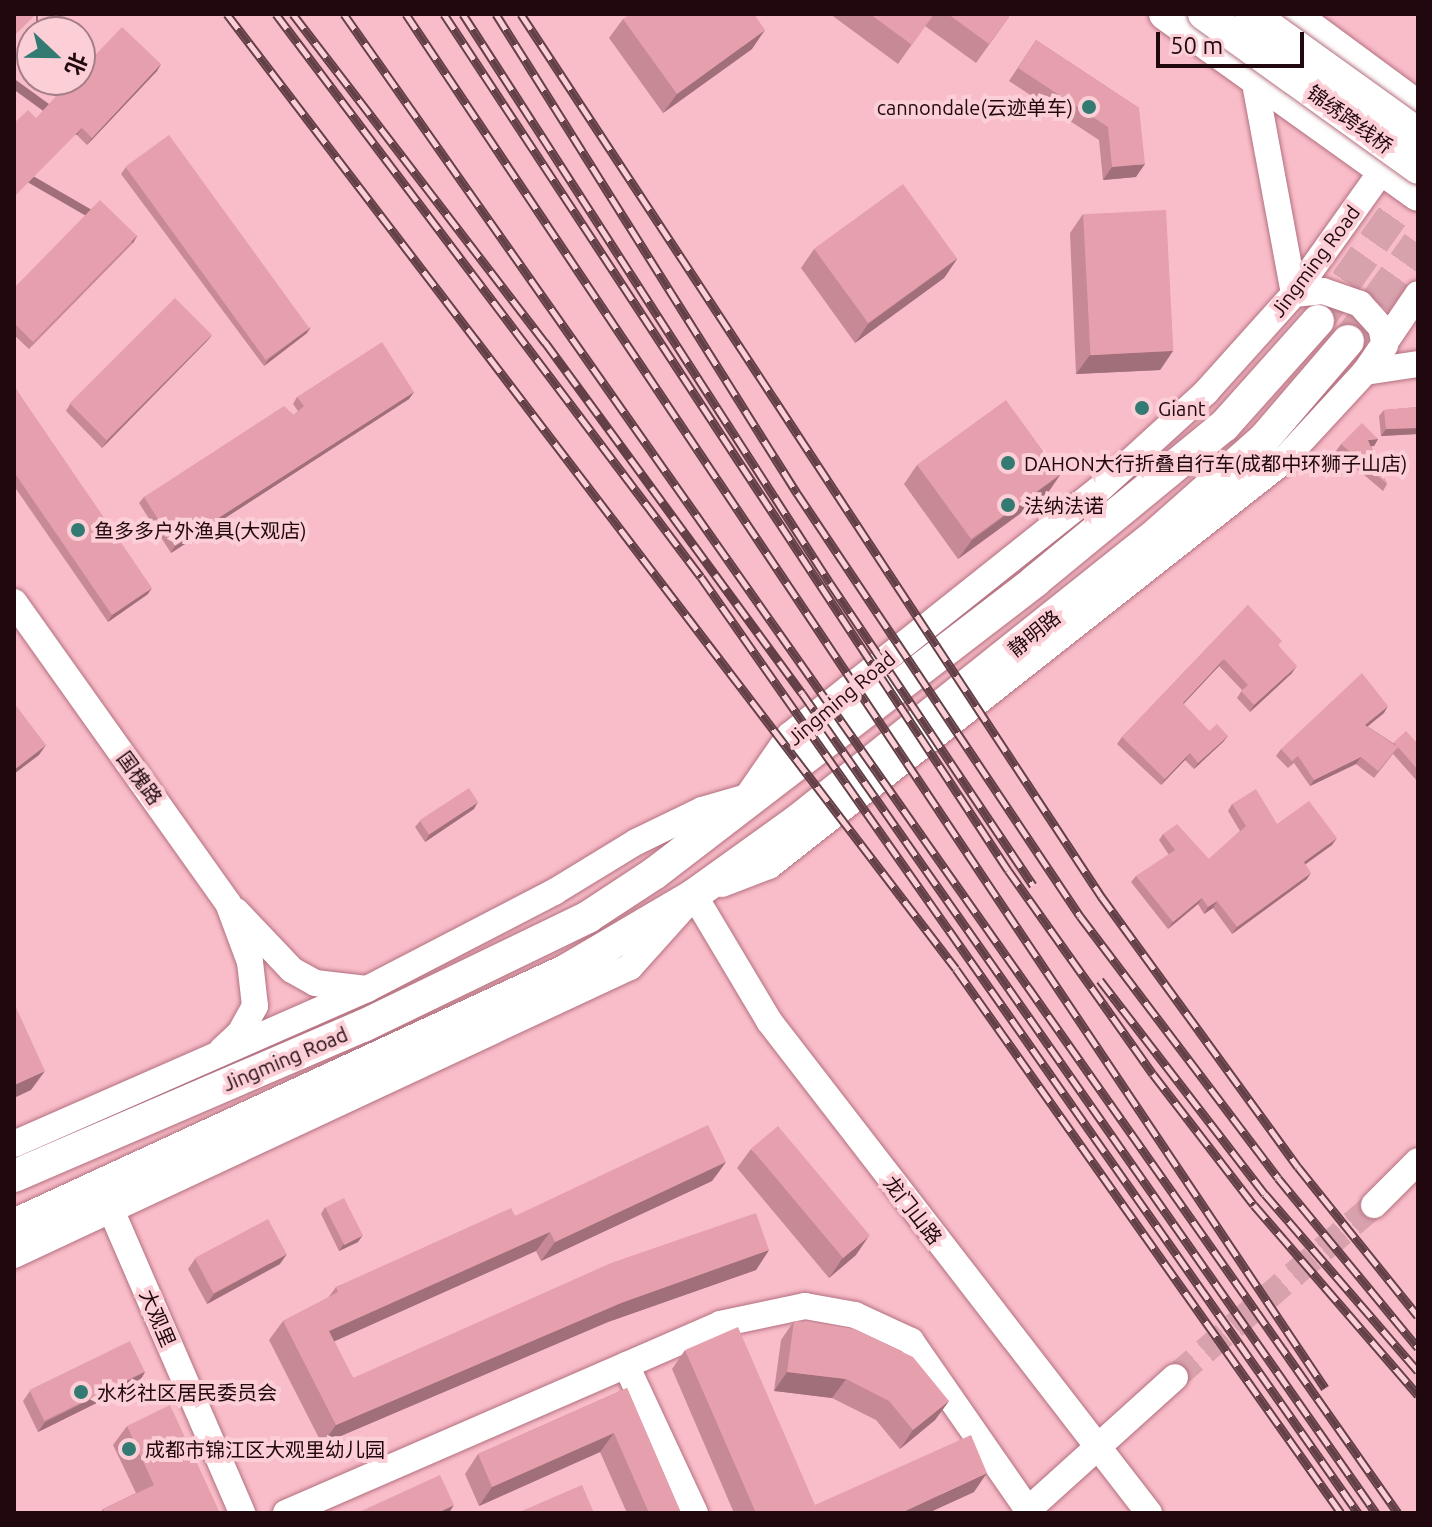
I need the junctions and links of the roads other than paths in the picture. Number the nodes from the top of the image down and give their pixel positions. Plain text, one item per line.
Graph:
1 (1165, 14) edge
2 (1204, 14) edge
3 (1251, 14) edge
4 (1292, 14) edge
5 (1254, 78) junction
6 (1418, 107) edge
7 (1418, 119) edge
8 (1418, 134) edge
9 (1418, 168) edge
10 (1383, 169) junction
11 (1418, 195) edge
12 (1294, 294) junction
13 (1418, 294) edge
14 (1318, 321) tunnel mouth
15 (1348, 341) tunnel mouth
16 (1385, 346) junction
17 (1418, 364) edge
18 (1365, 372) junction
19 (14, 602) edge
20 (747, 797) junction
21 (694, 895) junction
22 (228, 903) junction
23 (367, 989) junction
24 (213, 1058) junction
25 (14, 1144) edge
26 (1418, 1161) edge
27 (14, 1176) edge
28 (1374, 1205) tunnel mouth
29 (112, 1212) junction
30 (14, 1225) edge
31 (14, 1255) edge
32 (626, 1365) junction
33 (1175, 1377) tunnel mouth
34 (1100, 1445) junction
35 (1029, 1511) edge
36 (242, 1513) edge
37 (286, 1513) edge
38 (695, 1513) edge
39 (1149, 1513) edge

1 - 5 main road
2 - 9 main road, 锦绣跨线桥, bridge
3 - 8 main road, 锦绣跨线桥, bridge
4 - 6 main road
5 - 10 main road
5 - 12 street
7 - 10 street, Jingming Road
10 - 11 main road
10 - 12 street, Jingming Road
12 - 16 street
12 - 20 street, Jingming Road
13 - 16 street, Jingming Road
14 - 20 main road, 静明路
15 - 21 main road, 静明路
16 - 18 street, Jingming Road
17 - 18 street
18 - 21 street, Jingming Road
19 - 22 street, 国槐路
20 - 23 street
20 - 27 main road, Jingming Road
21 - 29 street
21 - 30 main road, Jingming Road
21 - 34 street, 龙门山路
22 - 23 street
22 - 24 street, 国槐路
23 - 24 street
24 - 25 street
26 - 28 street
29 - 31 street
29 - 36 street, 大观里
32 - 35 street
32 - 37 street
32 - 38 street
33 - 34 street
34 - 35 street
34 - 39 street, 龙门山路

